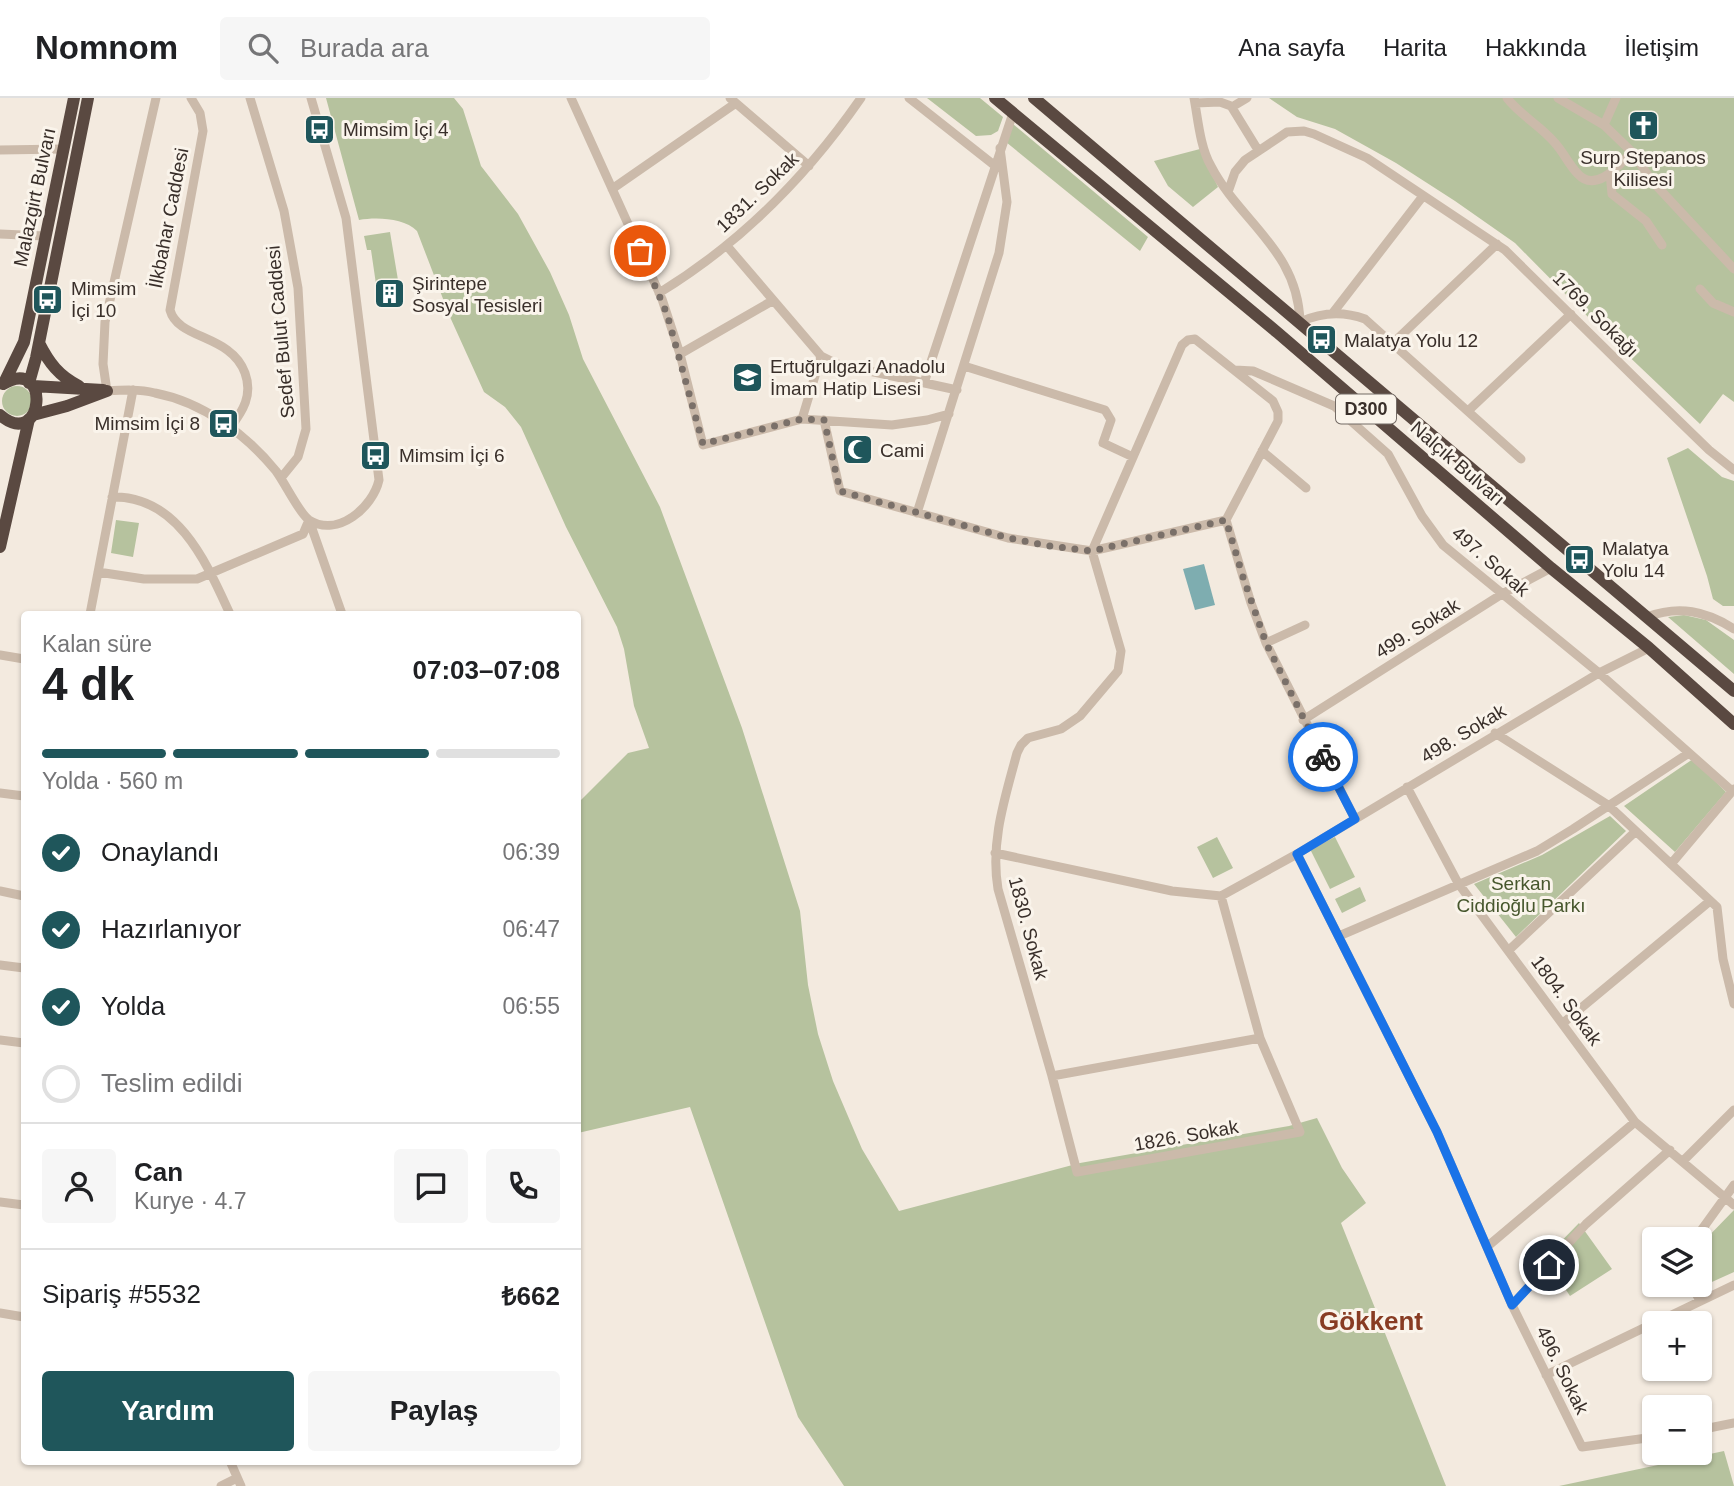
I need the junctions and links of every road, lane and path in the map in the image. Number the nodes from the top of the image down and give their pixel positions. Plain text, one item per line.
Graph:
1 (74, 98) edge
2 (88, 98) edge
3 (156, 98) edge
4 (191, 98) edge
5 (250, 98) edge
6 (312, 98) edge
7 (582, 98) edge
8 (861, 98) edge
9 (909, 98) edge
10 (995, 98) edge
11 (1034, 98) edge
12 (1247, 98) edge
13 (1507, 98) edge
14 (1558, 98) edge
15 (1616, 98) edge
16 (733, 100) edge
17 (1194, 100) edge
18 (573, 102) edge
19 (1232, 107) junction
20 (1013, 113) junction
21 (1604, 125) junction
22 (1000, 148) junction
23 (63, 149) junction
24 (0, 150) edge
25 (1258, 150) junction
26 (1632, 152) junction
27 (995, 165) junction
28 (809, 166) junction
29 (1610, 173) junction
30 (612, 189) junction
31 (1228, 192) junction
32 (1423, 196) junction
33 (0, 234) edge
34 (45, 236) junction
35 (1497, 244) junction
36 (1662, 245) dead end
37 (727, 246) junction
38 (1734, 269) edge
39 (1700, 289) dead end
40 (659, 293) junction
41 (772, 301) junction
42 (1734, 312) edge
43 (1332, 313) junction
44 (1571, 314) junction
45 (1300, 322) junction
46 (39, 343) junction
47 (1392, 344) junction
48 (680, 355) junction
49 (821, 356) junction
50 (964, 366) junction
51 (1233, 370) junction
52 (924, 383) junction
53 (31, 384) junction
54 (2, 385) edge
55 (86, 389) junction
56 (133, 390) junction
57 (957, 390) junction
58 (107, 391) junction
59 (1468, 411) junction
60 (949, 414) junction
61 (0, 416) edge
62 (31, 417) junction
63 (802, 419) junction
64 (824, 420) junction
65 (230, 428) junction
66 (1262, 451) junction
67 (1133, 457) junction
68 (1521, 459) dead end
69 (1734, 470) edge
70 (281, 478) junction
71 (1306, 488) dead end
72 (112, 497) junction
73 (917, 513) junction
74 (309, 520) junction
75 (1226, 520) junction
76 (0, 547) edge
77 (1092, 551) junction
78 (1551, 568) junction
79 (98, 572) junction
80 (211, 574) junction
81 (1502, 594) junction
82 (91, 611) edge
83 (229, 611) edge
84 (341, 611) edge
85 (1647, 617) junction
86 (1305, 625) dead end
87 (1734, 629) edge
88 (1266, 643) junction
89 (1649, 648) junction
90 (0, 655) edge
91 (21, 658) edge
92 (1599, 673) junction
93 (1734, 691) edge
94 (1303, 720) junction
95 (1734, 724) edge
96 (1495, 733) junction
97 (1689, 752) junction
98 (1407, 787) junction
99 (1733, 790) edge
100 (0, 793) edge
101 (21, 796) edge
102 (1608, 805) junction
103 (1355, 819) junction
104 (1636, 831) junction
105 (995, 853) junction
106 (1297, 854) junction
107 (1671, 864) junction
108 (1458, 883) junction
109 (0, 891) edge
110 (21, 895) edge
111 (1222, 896) junction
112 (1710, 901) junction
113 (1339, 936) junction
114 (1509, 950) junction
115 (0, 965) edge
116 (21, 968) edge
117 (1734, 1004) edge
118 (1563, 1023) junction
119 (1260, 1038) junction
120 (0, 1040) edge
121 (21, 1043) edge
122 (1052, 1076) junction
123 (1734, 1110) edge
124 (1635, 1122) junction
125 (1670, 1150) junction
126 (1683, 1161) junction
127 (1077, 1172) joint
128 (1734, 1185) edge
129 (1726, 1196) junction
130 (0, 1202) edge
131 (21, 1205) edge
132 (1734, 1205) edge
133 (1704, 1227) edge
134 (1488, 1246) junction
135 (1734, 1286) edge
136 (1698, 1297) edge
137 (1700, 1301) junction
138 (1512, 1305) junction
139 (1679, 1311) edge
140 (0, 1313) edge
141 (21, 1316) edge
142 (1642, 1329) edge
143 (1546, 1375) junction
144 (1734, 1423) edge
145 (1712, 1427) edge
146 (1642, 1439) edge
147 (232, 1465) edge
148 (239, 1482) edge
149 (221, 1486) edge

1 - 23 highway, Malazgirt Bulvarı
2 - 46 highway, Malazgirt Bulvarı
3 - 58 street
4 - 65 street, İlkbahar Caddesi
5 - 70 street, Sedef Bulut Caddesi
6 - 74 street
7 - 18 street
8 - 28 street, 1831. Sokak
9 - 27 street
10 - 20 highway, Nalçık Bulvarı / D300
11 - 45 highway, Nalçık Bulvarı / D300
12 - 19 street
13 - 29 street
14 - 21 street
15 - 21 street
16 - 28 street
16 - 30 street
17 - 19 street
17 - 31 street
18 - 30 street
19 - 25 street
20 - 22 street
20 - 78 highway, Nalçık Bulvarı / D300
21 - 26 street
22 - 27 street
22 - 50 street
23 - 24 street
23 - 34 highway, Malazgirt Bulvarı
25 - 31 street, 1769. Sokağı
25 - 32 street, 1769. Sokağı
26 - 29 street
26 - 38 street
27 - 52 street
28 - 37 street, 1831. Sokak
29 - 36 street
30 - 40 street
31 - 45 street
32 - 35 street, 1769. Sokağı
32 - 43 street
33 - 34 street
34 - 54 highway, Malazgirt Bulvarı
35 - 44 street, 1769. Sokağı
35 - 47 street
37 - 40 street, 1831. Sokak
37 - 41 street
39 - 42 street
40 - 48 street
41 - 48 street
41 - 49 street
43 - 45 street
43 - 47 street
44 - 59 street
44 - 69 street, 1769. Sokağı
45 - 85 highway, Nalçık Bulvarı / D300
46 - 53 highway, Malazgirt Bulvarı
46 - 55 highway
47 - 59 street
48 - 63 street
49 - 52 street
49 - 63 street
50 - 57 street
50 - 67 street
51 - 66 street
51 - 67 street
51 - 81 street, 497. Sokak
52 - 57 street
53 - 54 highway
53 - 55 highway
53 - 62 highway, Malazgirt Bulvarı
55 - 58 highway
56 - 58 street
56 - 65 street
56 - 72 street
57 - 60 street
58 - 62 highway
59 - 68 street
60 - 64 street
60 - 73 street
61 - 62 highway
62 - 76 highway
63 - 64 street
64 - 73 street
65 - 70 street
66 - 71 street
66 - 75 street
67 - 77 street
70 - 74 street
72 - 79 street
72 - 80 street
73 - 77 street
74 - 80 street
74 - 84 street
75 - 77 street
75 - 88 street
77 - 105 street, 1830. Sokak
78 - 81 street, 499. Sokak
78 - 89 highway, Nalçık Bulvarı / D300
79 - 80 street
79 - 82 street
80 - 83 street
81 - 92 street, 497. Sokak
81 - 94 street, 499. Sokak
85 - 87 street
85 - 93 highway, Nalçık Bulvarı / D300
86 - 88 street
88 - 94 street
89 - 92 street, 498. Sokak
89 - 95 highway, Nalçık Bulvarı / D300
90 - 91 street
92 - 96 street, 498. Sokak
92 - 97 street, 497. Sokak
94 - 103 street
96 - 98 street, 498. Sokak
96 - 102 street
97 - 99 street, 497. Sokak
97 - 102 street
98 - 103 street, 498. Sokak
98 - 108 street, 1804. Sokak
99 - 107 street
100 - 101 street
102 - 104 street
102 - 108 street
103 - 106 street, 498. Sokak
104 - 107 street
104 - 114 street
105 - 111 street
105 - 122 street, 1830. Sokak
106 - 111 street, 498. Sokak
106 - 113 street, 496. Sokak
107 - 112 street
108 - 113 street
108 - 114 street, 1804. Sokak
109 - 110 street
111 - 119 street
112 - 117 street
112 - 118 street
113 - 134 street, 496. Sokak
114 - 118 street, 1804. Sokak
115 - 116 street
118 - 124 street, 1804. Sokak
119 - 122 street
119 - 127 street, 1826. Sokak
120 - 121 street
122 - 127 street, 1830. Sokak
123 - 126 street
124 - 125 street, 1804. Sokak
124 - 134 street
125 - 126 street, 1804. Sokak
125 - 138 street
126 - 129 street, 1804. Sokak
128 - 129 street
129 - 132 street, 1804. Sokak
129 - 133 street
130 - 131 street
134 - 138 street, 496. Sokak
135 - 137 street
136 - 137 street
137 - 139 street
138 - 143 street, 496. Sokak
140 - 141 street
142 - 143 street
143 - 146 street, 496. Sokak
144 - 145 street
147 - 148 street
148 - 149 street

